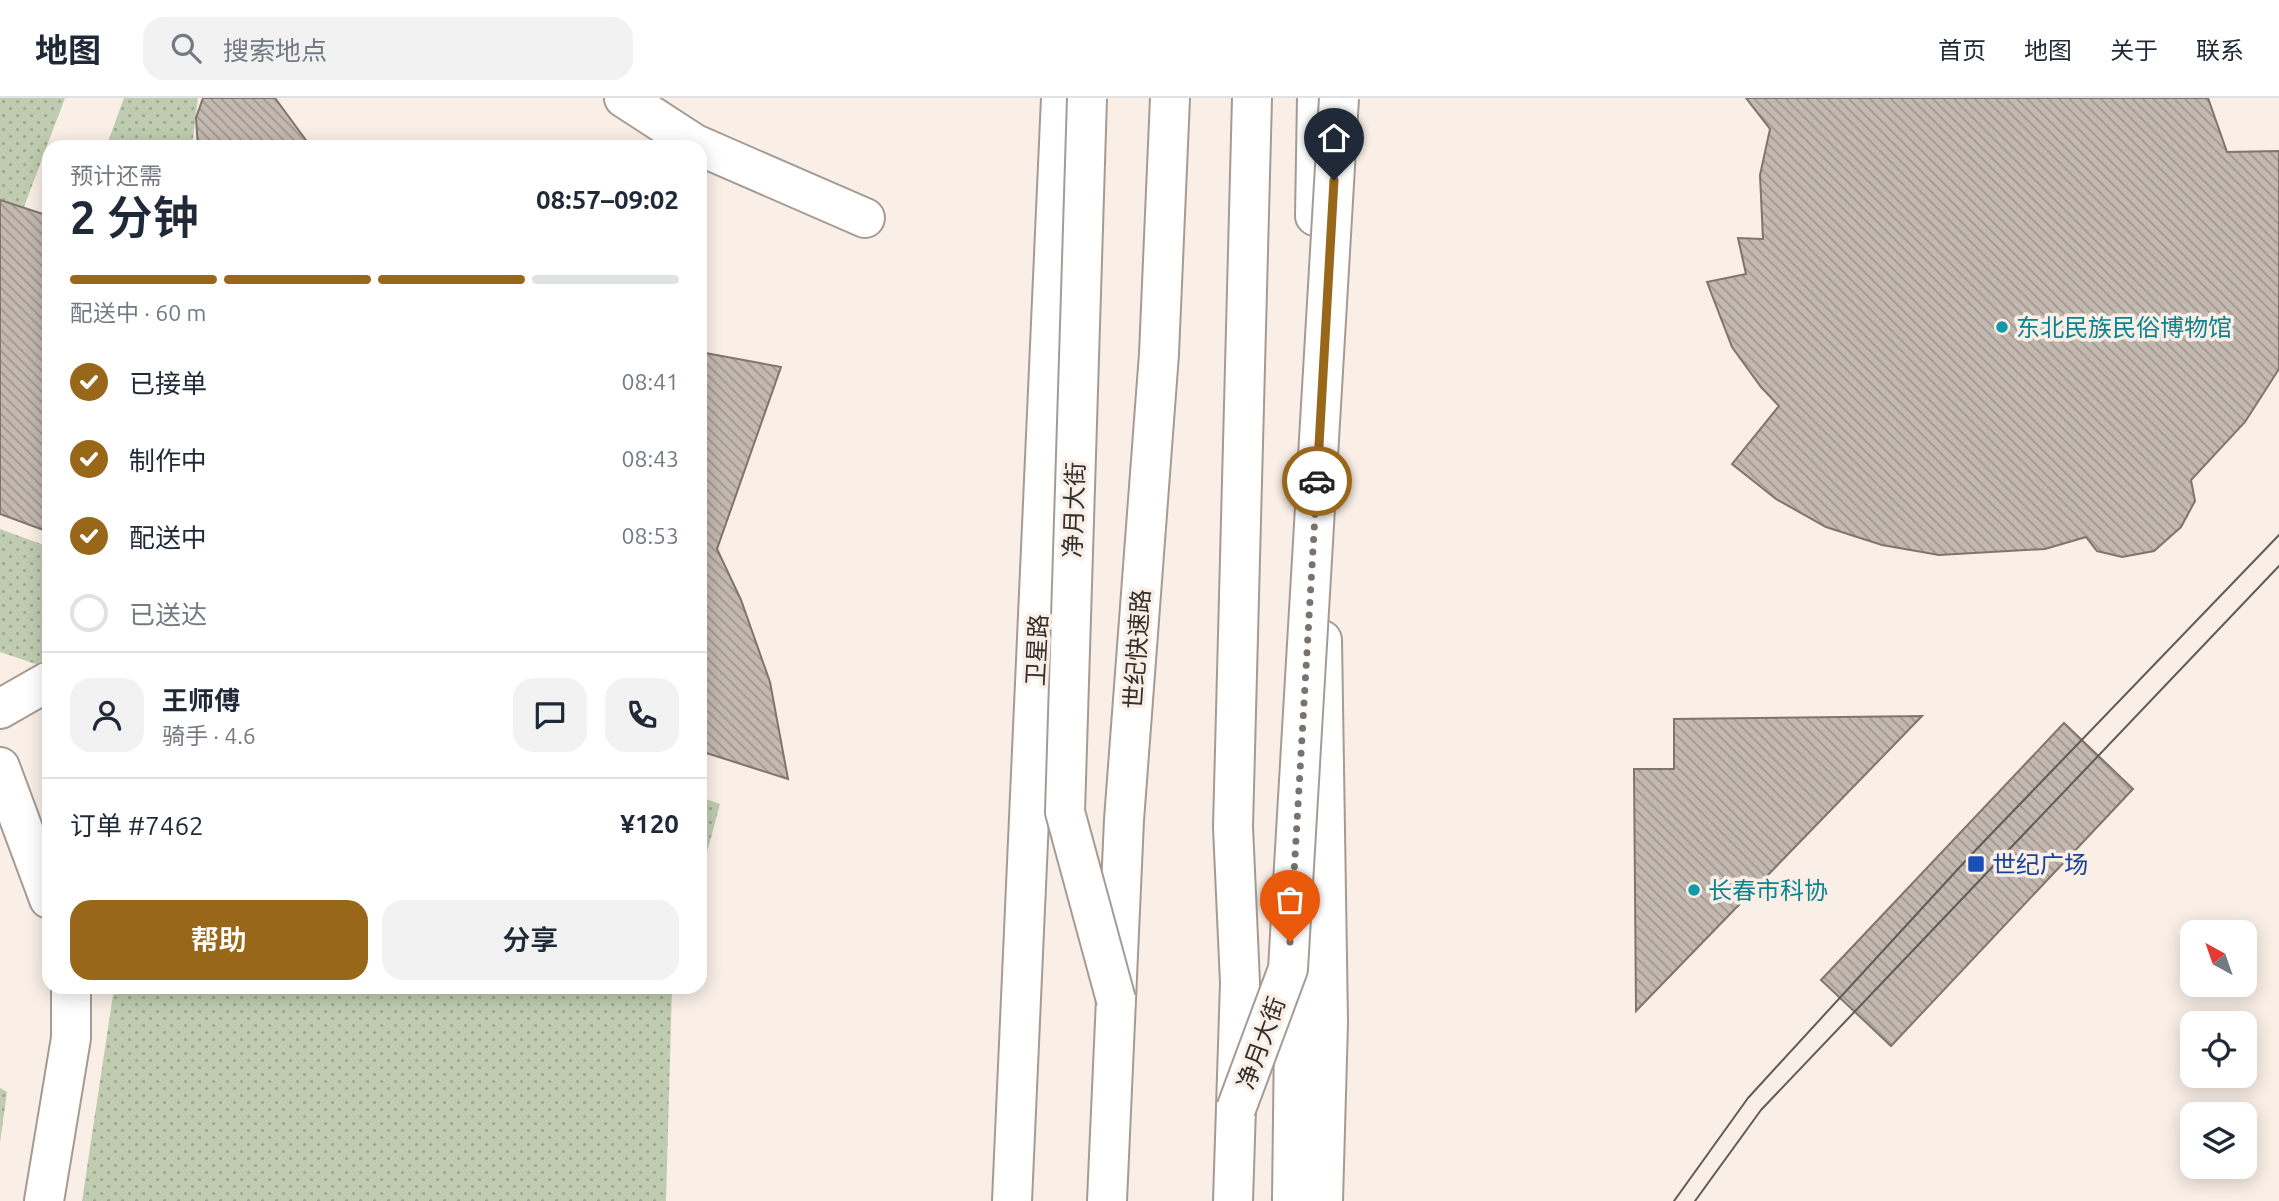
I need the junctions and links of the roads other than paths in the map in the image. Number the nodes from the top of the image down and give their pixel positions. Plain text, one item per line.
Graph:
1 (624, 98) edge
2 (1061, 98) edge
3 (1087, 98) edge
4 (1144, 98) edge
5 (1170, 98) edge
6 (1252, 98) edge
7 (1317, 98) edge
8 (1339, 98) edge
9 (689, 140) edge
10 (707, 149) edge
11 (865, 218) dead end
12 (1307, 540) junction
13 (42, 685) edge
14 (0, 709) edge
15 (0, 767) edge
16 (42, 880) edge
17 (71, 994) edge
18 (1116, 1000) junction
19 (1236, 1109) junction
20 (44, 1201) edge
21 (1012, 1201) edge
22 (1097, 1201) edge
23 (1107, 1201) edge
24 (1233, 1201) edge
25 (1292, 1201) edge
26 (1323, 1201) edge

1 - 9 main road
2 - 21 main road, 卫星路
3 - 18 main road, 净月大街, bridge
4 - 22 main road
5 - 18 main road, 世纪快速路
6 - 19 main road
7 - 12 main road
8 - 19 main road, 净月大街, bridge
10 - 11 main road
12 - 25 main road
12 - 26 main road
13 - 14 main road
15 - 16 main road
17 - 20 main road
18 - 23 main road, 世纪快速路
19 - 24 main road

